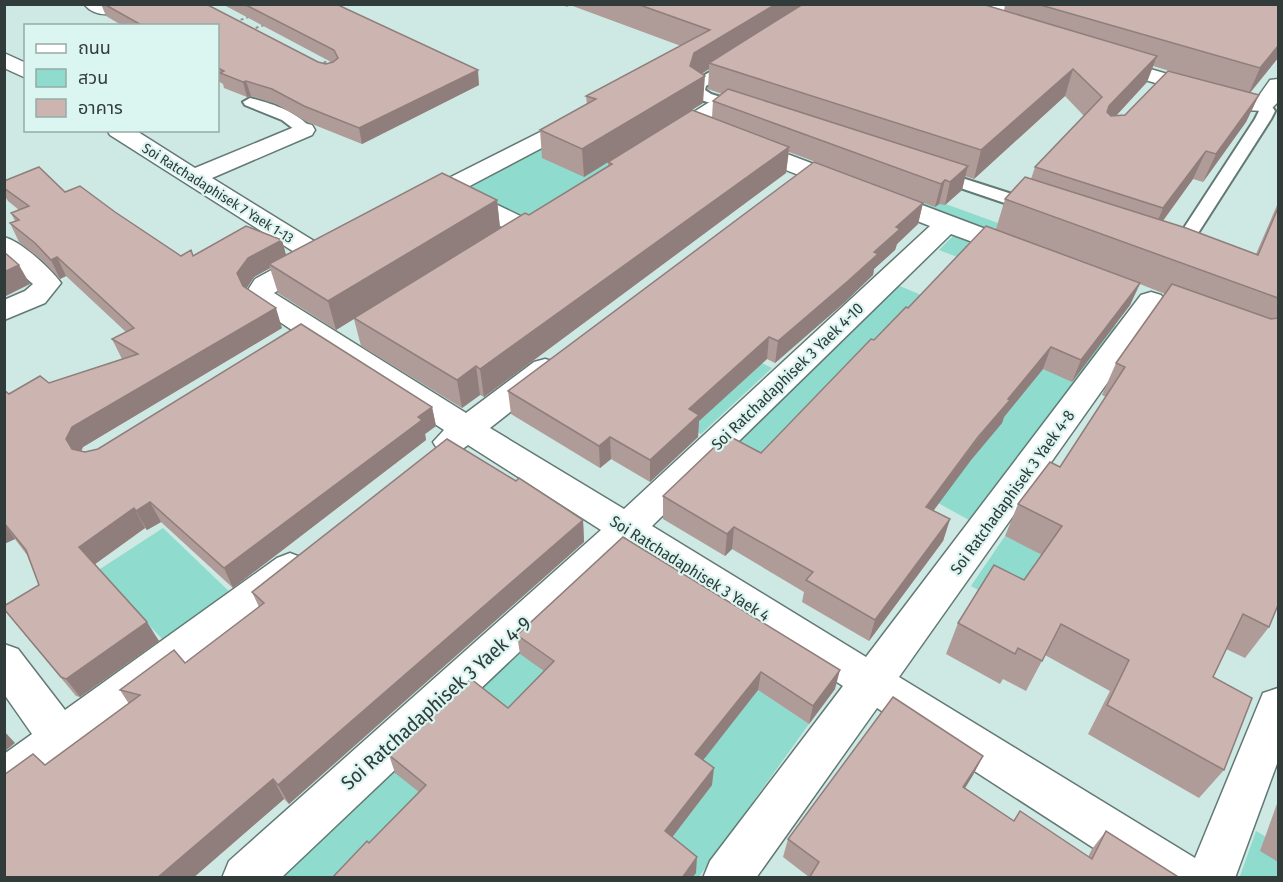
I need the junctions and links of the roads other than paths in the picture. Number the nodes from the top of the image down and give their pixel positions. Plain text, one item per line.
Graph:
1 (93, 4) edge
2 (129, 4) edge
3 (1006, 4) edge
4 (1024, 38) edge
5 (749, 54) edge
6 (1088, 56) edge
7 (1278, 85) edge
8 (250, 102) dead end
9 (716, 108) edge
10 (1263, 112) junction
11 (762, 115) edge
12 (568, 125) edge
13 (690, 125) junction
14 (304, 130) joint
15 (121, 132) edge
16 (651, 149) edge
17 (918, 168) edge
18 (807, 171) junction
19 (192, 178) junction
20 (446, 188) junction
21 (779, 192) edge
22 (403, 210) edge
23 (1053, 213) edge
24 (947, 224) junction
25 (524, 228) edge
26 (4, 245) edge
27 (1151, 246) edge
28 (329, 249) joint
29 (1044, 261) edge
30 (1150, 301) dead end
31 (4, 311) edge
32 (570, 350) edge
33 (466, 429) junction
34 (420, 466) edge
35 (627, 528) junction
36 (317, 547) edge
37 (4, 661) edge
38 (873, 682) junction
39 (1278, 706) edge
40 (60, 738) junction
41 (4, 780) edge
42 (246, 878) edge
43 (727, 878) edge
44 (1184, 878) edge
45 (1211, 878) edge

1 - 2 street
3 - 4 street
5 - 11 lane
6 - 10 street
7 - 10 street
8 - 14 lane
9 - 13 street
10 - 27 lane
12 - 20 street
13 - 16 street
13 - 18 street
14 - 19 street
15 - 19 street, Soi Ratchadaphisek 7 Yaek 1-13
17 - 23 lane
18 - 21 street
18 - 24 street
19 - 28 street, Soi Ratchadaphisek 7 Yaek 1-13
20 - 22 street
20 - 25 street
24 - 29 street
24 - 35 street, Soi Ratchadaphisek 3 Yaek 4-10
26 - 31 street
28 - 33 street, Soi Ratchadaphisek 3 Yaek 4
30 - 38 street, Soi Ratchadaphisek 3 Yaek 4-8
32 - 33 street
33 - 34 street
33 - 35 street, Soi Ratchadaphisek 3 Yaek 4
35 - 38 street, Soi Ratchadaphisek 3 Yaek 4
35 - 42 street, Soi Ratchadaphisek 3 Yaek 4-9
36 - 40 street
37 - 40 street
38 - 43 street, Soi Ratchadaphisek 3 Yaek 4-8
38 - 44 street, Soi Ratchadaphisek 3 Yaek 4
39 - 45 street
40 - 41 street

